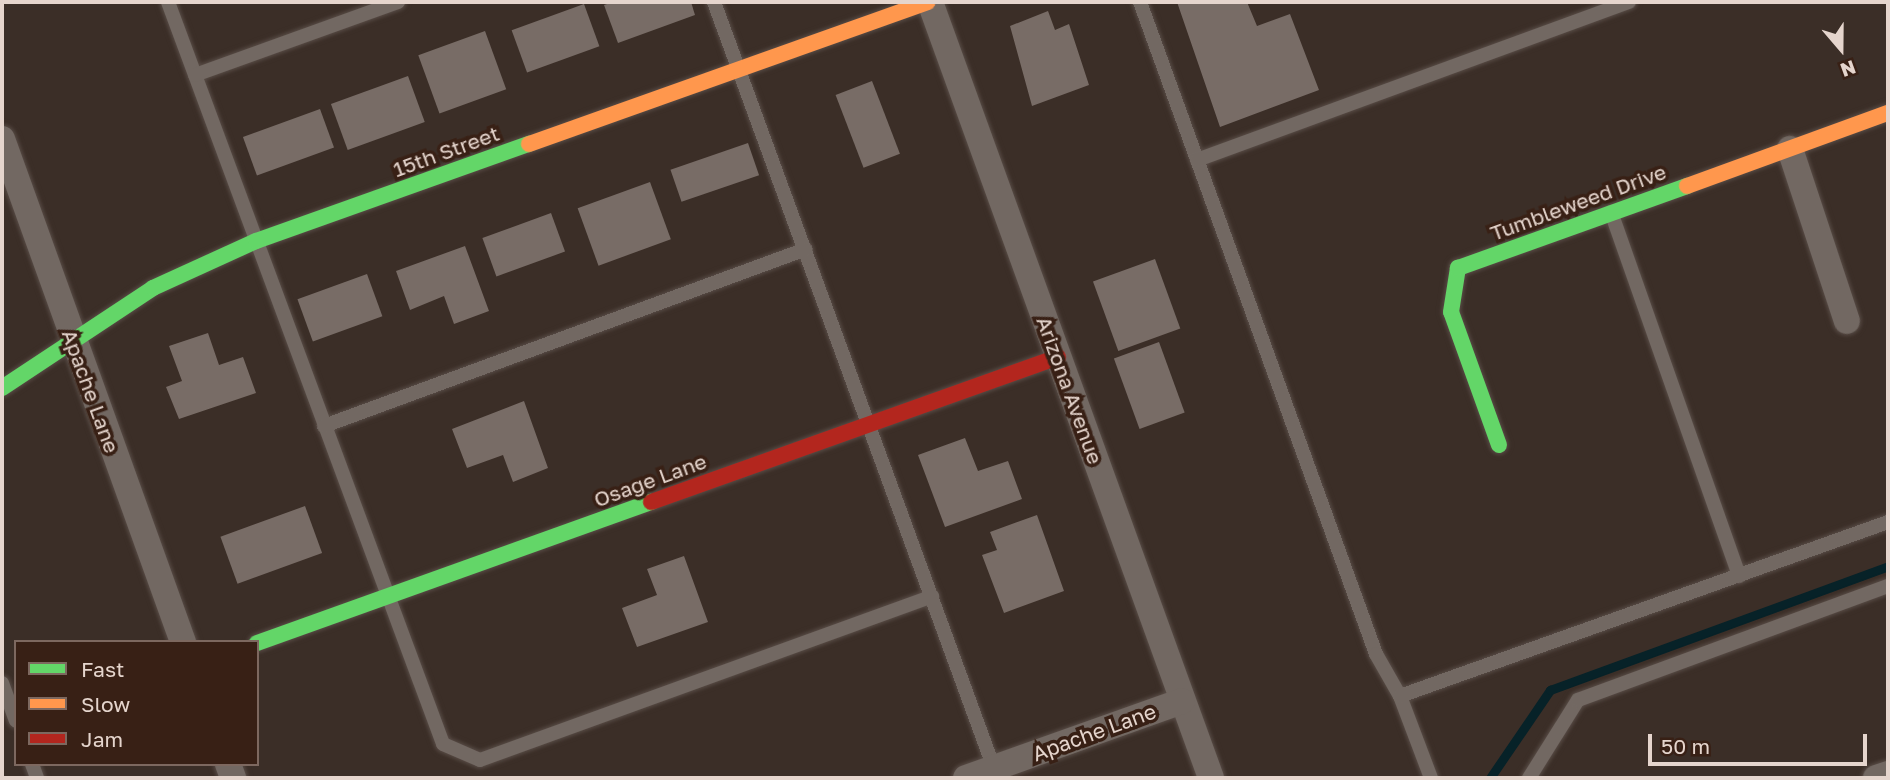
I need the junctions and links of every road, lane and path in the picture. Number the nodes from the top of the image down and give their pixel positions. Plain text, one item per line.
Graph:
1 (168, 2) edge
2 (398, 2) edge
3 (714, 2) edge
4 (928, 2) edge
5 (1140, 2) edge
6 (1629, 2) edge
7 (739, 69) junction
8 (195, 75) junction
9 (1888, 113) edge
10 (2, 139) edge
11 (1790, 149) junction
12 (1197, 160) junction
13 (1611, 211) junction
14 (256, 241) junction
15 (806, 248) junction
16 (1847, 321) dead end
17 (72, 339) junction
18 (1058, 356) junction
19 (2, 388) edge
20 (870, 423) junction
21 (324, 426) junction
22 (1499, 445) dead end
23 (1888, 522) edge
24 (1740, 576) junction
25 (1888, 586) edge
26 (386, 596) junction
27 (932, 596) junction
28 (182, 640) edge
29 (259, 641) edge
30 (2, 683) edge
31 (1399, 696) junction
32 (1182, 701) junction
33 (14, 716) edge
34 (996, 773) edge
35 (1888, 774) edge
36 (966, 778) edge
37 (1211, 778) edge
38 (1431, 778) edge
39 (1529, 778) edge
40 (1876, 778) edge

1 - 8 lane
2 - 8 lane
3 - 7 lane
4 - 7 street, 15th Street
4 - 18 street, Arizona Avenue
5 - 12 lane
6 - 12 lane
7 - 14 street, 15th Street
7 - 15 lane
8 - 14 lane
9 - 11 street, Tumbleweed Drive
10 - 17 street, Apache Lane
11 - 13 street, Tumbleweed Drive
11 - 16 street
12 - 31 lane
13 - 22 street, Tumbleweed Drive
13 - 24 lane
14 - 17 street, 15th Street
14 - 21 lane
15 - 20 lane
15 - 21 lane
17 - 19 street, 15th Street
17 - 28 street, Apache Lane
18 - 20 street, Osage Lane
18 - 32 street, Arizona Avenue
20 - 26 street, Osage Lane
20 - 27 lane
21 - 26 lane
23 - 24 lane
24 - 31 lane
25 - 39 lane
26 - 27 lane
26 - 29 street, Osage Lane
27 - 34 lane
30 - 33 lane
31 - 38 lane
32 - 34 street, Apache Lane
32 - 37 street, Arizona Avenue
34 - 36 street, Apache Lane
35 - 40 street

